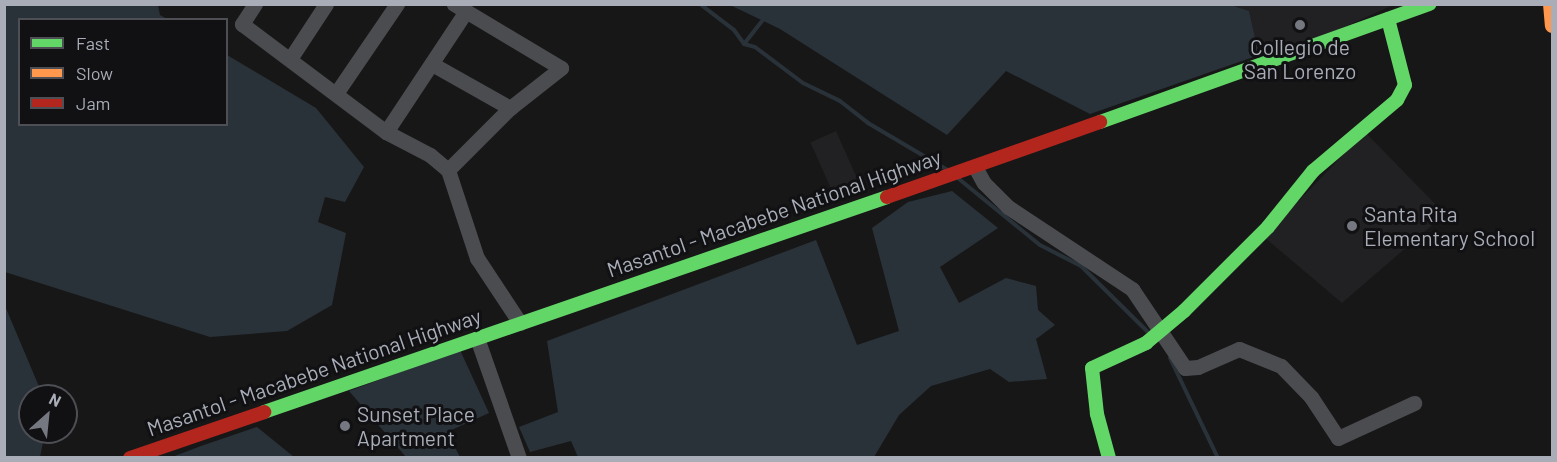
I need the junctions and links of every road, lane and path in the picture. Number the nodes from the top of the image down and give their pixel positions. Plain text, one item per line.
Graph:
1 (255, 4) edge
2 (326, 4) edge
3 (397, 4) edge
4 (1430, 4) edge
5 (1550, 4) edge
6 (460, 8) edge
7 (1397, 13) edge
8 (1552, 26) edge
9 (290, 59) junction
10 (432, 64) junction
11 (337, 92) junction
12 (510, 108) junction
13 (386, 132) junction
14 (972, 168) junction
15 (448, 170) junction
16 (520, 323) junction
17 (1153, 336) junction
18 (477, 338) junction
19 (1414, 403) dead end
20 (130, 458) edge
21 (519, 458) edge
22 (1109, 458) edge

1 - 9 street
2 - 9 street
3 - 11 street
4 - 7 main road, Masantol - Macabebe National Highway
5 - 8 main road
6 - 10 street
6 - 12 street
7 - 14 main road, Masantol - Macabebe National Highway
7 - 17 main road
9 - 11 street
10 - 12 street
10 - 13 street
11 - 13 street
12 - 15 street
13 - 15 street
14 - 16 main road, Masantol - Macabebe National Highway
14 - 17 street
15 - 16 street
16 - 18 main road, Masantol - Macabebe National Highway
17 - 19 street
17 - 22 main road
18 - 20 main road, Masantol - Macabebe National Highway
18 - 21 street

